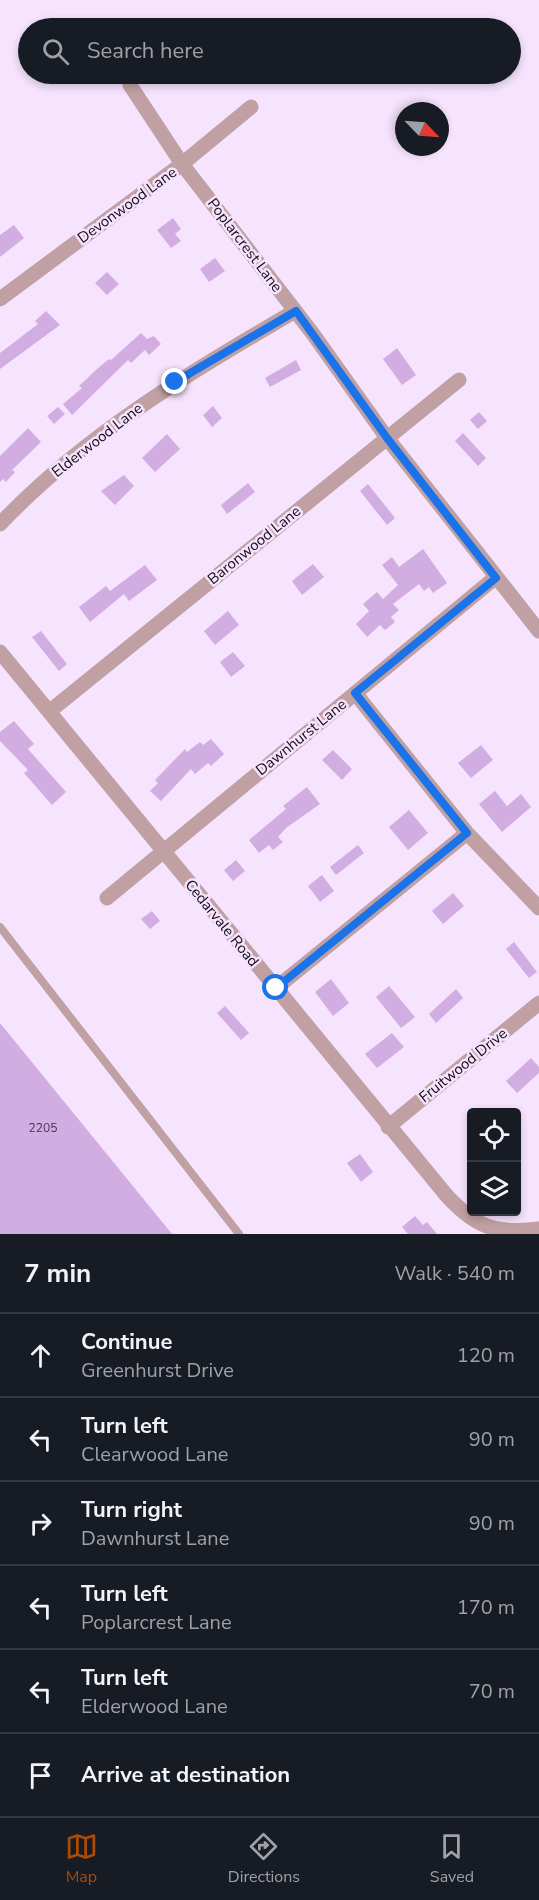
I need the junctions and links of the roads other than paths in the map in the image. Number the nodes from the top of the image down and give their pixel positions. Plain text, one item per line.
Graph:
1 (130, 85) dead end
2 (251, 107) dead end
3 (182, 164) junction
4 (0, 299) edge
5 (296, 311) junction
6 (459, 380) dead end
7 (387, 438) junction
8 (0, 524) edge
9 (496, 578) junction
10 (539, 632) edge
11 (0, 652) edge
12 (355, 693) junction
13 (50, 711) junction
14 (467, 833) junction
15 (163, 852) junction
16 (107, 898) dead end
17 (539, 908) edge
18 (0, 927) edge
19 (276, 988) junction
20 (539, 1003) edge
21 (387, 1127) junction
22 (539, 1229) edge
23 (497, 1233) edge
24 (239, 1234) edge

1 - 3 street, Poplarcrest Lane
2 - 3 street, Devonwood Lane
3 - 4 street, Devonwood Lane
3 - 5 street, Poplarcrest Lane
5 - 7 street, Poplarcrest Lane
5 - 8 street, Elderwood Lane
6 - 7 street, Baronwood Lane
7 - 9 street, Poplarcrest Lane
7 - 13 street, Baronwood Lane
9 - 10 street, Poplarcrest Lane
9 - 12 street, Dawnhurst Lane
11 - 13 street, Cedarvale Road
12 - 14 street
12 - 15 street, Dawnhurst Lane
13 - 15 street, Cedarvale Road
14 - 17 street
14 - 19 street
15 - 16 street, Dawnhurst Lane
15 - 19 street, Cedarvale Road
18 - 24 lane
19 - 21 street, Cedarvale Road
20 - 21 street, Fruitwood Drive
21 - 23 street, Cedarvale Road
22 - 23 street, Cedarvale Road

